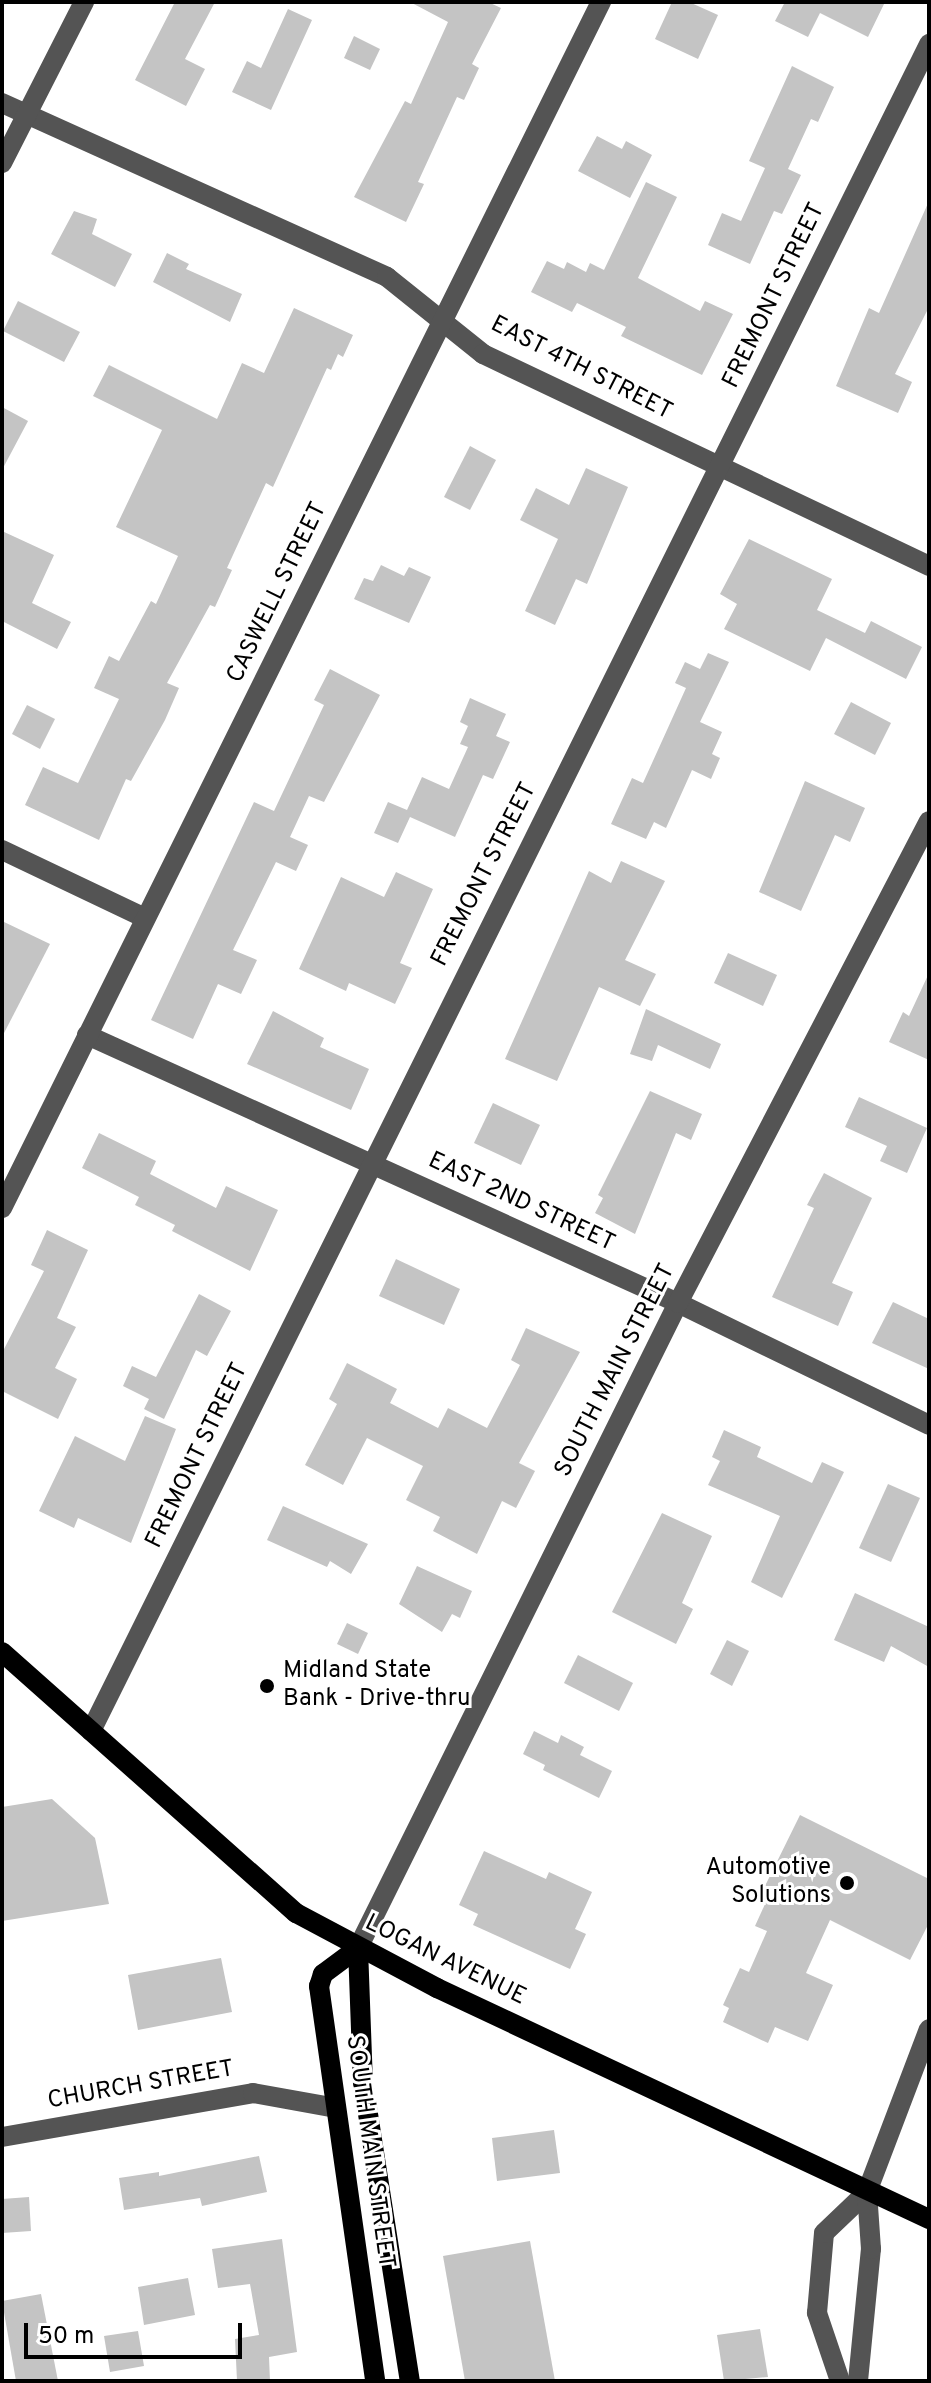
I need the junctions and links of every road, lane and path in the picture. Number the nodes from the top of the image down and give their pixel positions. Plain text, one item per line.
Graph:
1 (84, 2) edge
2 (601, 2) edge
3 (929, 44) edge
4 (2, 103) edge
5 (26, 114) junction
6 (2, 163) edge
7 (441, 321) junction
8 (720, 466) junction
9 (929, 566) edge
10 (929, 821) edge
11 (2, 850) edge
12 (143, 917) junction
13 (87, 1035) junction
14 (372, 1163) junction
15 (2, 1208) edge
16 (678, 1303) junction
17 (929, 1425) edge
18 (2, 1652) edge
19 (91, 1731) junction
20 (358, 1948) junction
21 (929, 2029) edge
22 (336, 2108) junction
23 (2, 2137) edge
24 (867, 2192) junction
25 (929, 2219) edge
26 (375, 2381) edge
27 (410, 2381) edge
28 (840, 2381) edge
29 (858, 2381) edge

1 - 5 street
2 - 7 street, CASWELL STREET
3 - 8 street, FREMONT STREET
4 - 5 street, EAST 4TH STREET
5 - 6 street
5 - 7 street, EAST 4TH STREET
7 - 8 street, EAST 4TH STREET
7 - 12 street, CASWELL STREET
8 - 9 street, EAST 4TH STREET
8 - 14 street, FREMONT STREET
10 - 16 street, SOUTH MAIN STREET
11 - 12 street
12 - 13 street, CASWELL STREET
13 - 14 street, EAST 2ND STREET
13 - 15 street, CASWELL STREET
14 - 16 street, EAST 2ND STREET
14 - 19 street, FREMONT STREET
16 - 17 street, EAST 2ND STREET
16 - 20 street, SOUTH MAIN STREET
18 - 19 main road, LOGAN AVENUE
19 - 20 main road, LOGAN AVENUE
20 - 22 main road, SOUTH MAIN STREET
20 - 24 main road, LOGAN AVENUE
20 - 27 main road, SOUTH MAIN STREET
21 - 24 street
22 - 23 street, CHURCH STREET
22 - 26 main road, SOUTH MAIN STREET
24 - 25 main road, LOGAN AVENUE
24 - 28 street
24 - 29 street

